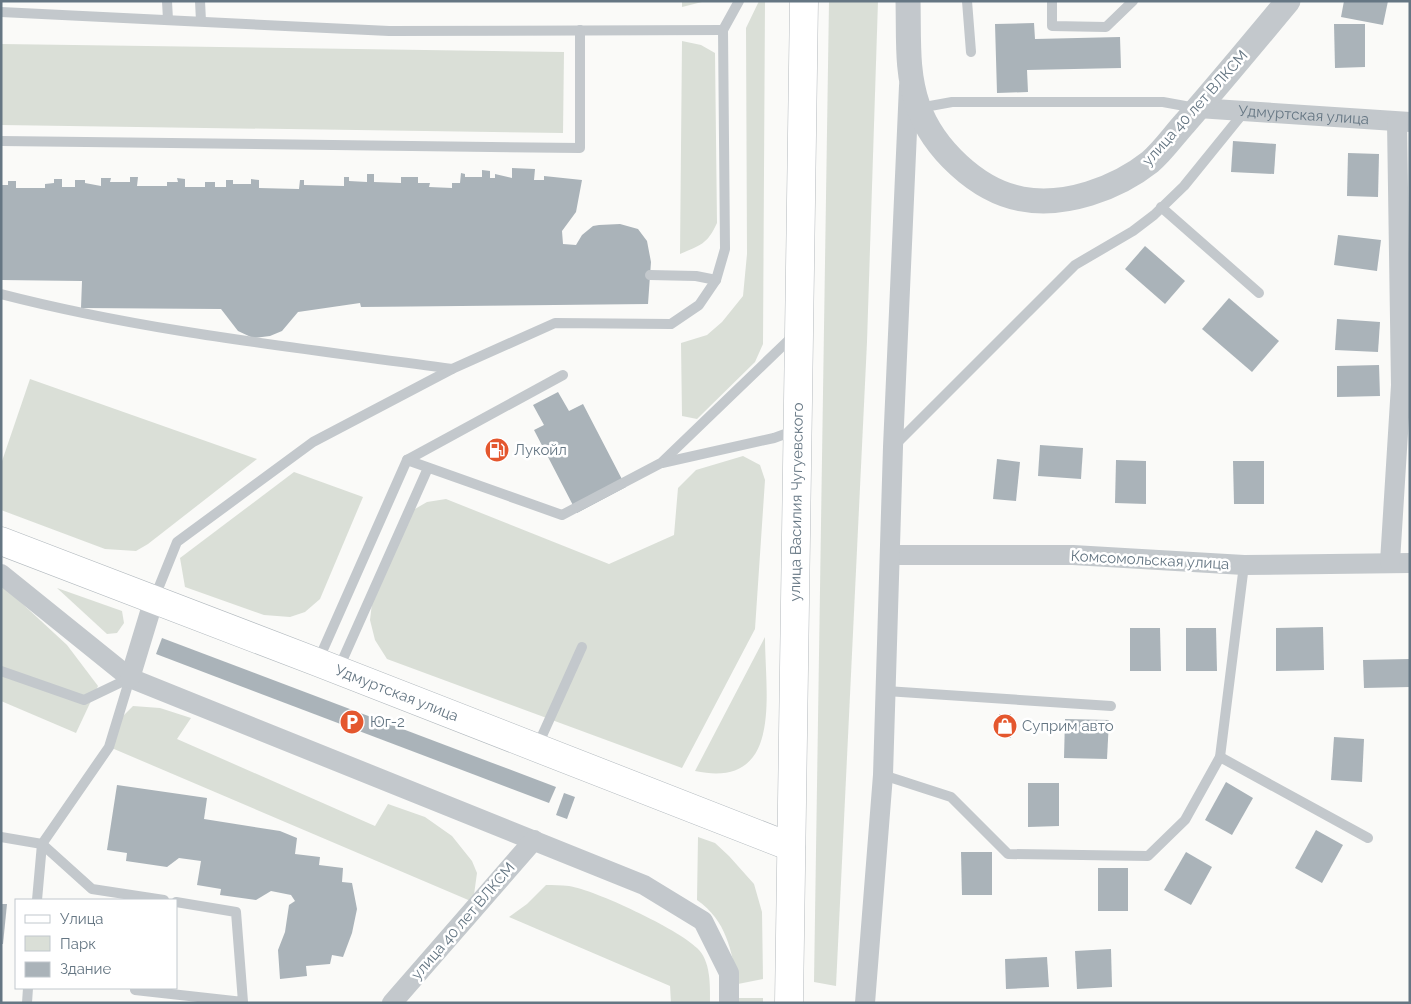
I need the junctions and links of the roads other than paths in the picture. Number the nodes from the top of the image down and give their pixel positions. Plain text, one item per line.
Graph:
1 (167, 1) edge
2 (200, 1) edge
3 (739, 1) edge
4 (804, 1) edge
5 (908, 1) edge
6 (967, 1) edge
7 (1052, 1) edge
8 (1133, 1) edge
9 (1288, 1) edge
10 (1, 12) edge
11 (168, 20) junction
12 (201, 21) junction
13 (580, 30) junction
14 (723, 30) junction
15 (971, 52) dead end
16 (909, 77) junction
17 (918, 108) junction
18 (1198, 108) junction
19 (1244, 112) junction
20 (1404, 122) edge
21 (1, 141) edge
22 (1161, 208) junction
23 (650, 275) dead end
24 (716, 280) junction
25 (1259, 293) dead end
26 (1, 294) edge
27 (798, 331) junction
28 (452, 369) junction
29 (562, 375) dead end
30 (1405, 385) edge
31 (796, 430) junction
32 (893, 447) junction
33 (407, 460) junction
34 (661, 463) junction
35 (428, 468) junction
36 (1, 541) edge
37 (890, 555) junction
38 (1400, 562) edge
39 (1244, 565) junction
40 (1, 574) edge
41 (154, 599) junction
42 (582, 647) dead end
43 (328, 666) junction
44 (1, 671) edge
45 (130, 678) junction
46 (886, 691) junction
47 (1111, 706) dead end
48 (536, 747) junction
49 (1220, 757) junction
50 (883, 775) junction
51 (1, 838) edge
52 (1368, 838) dead end
53 (534, 840) junction
54 (42, 844) junction
55 (791, 847) junction
56 (37, 899) edge
57 (157, 899) edge
58 (178, 902) edge
59 (28, 989) edge
60 (135, 990) dead end
61 (27, 1003) edge
62 (392, 1003) edge
63 (729, 1003) edge
64 (789, 1003) edge
65 (865, 1003) edge

1 - 11 lane
2 - 12 lane
3 - 14 lane
4 - 27 main road, улица Василия Чугуевского
5 - 16 street, улица 40 лет ВЛКСМ
6 - 15 lane
7 - 8 lane
9 - 18 street, улица 40 лет ВЛКСМ
10 - 11 lane
11 - 12 lane
12 - 13 lane
13 - 14 lane
13 - 21 lane
14 - 24 lane
16 - 17 street, улица 40 лет ВЛКСМ
16 - 32 street
17 - 18 lane
17 - 18 street, улица 40 лет ВЛКСМ
18 - 19 street, Удмуртская улица
19 - 20 street, Удмуртская улица
19 - 22 lane
20 - 30 street
22 - 25 lane
22 - 32 lane
23 - 24 lane
24 - 28 lane
26 - 28 lane
27 - 31 main road, улица Василия Чугуевского
27 - 34 lane
28 - 41 lane
29 - 33 lane
30 - 38 street
31 - 34 lane
31 - 55 main road, улица Василия Чугуевского
32 - 37 street
33 - 35 lane
33 - 43 lane
34 - 35 lane
35 - 43 lane
36 - 41 main road, Удмуртская улица
37 - 39 street, Комсомольская улица
37 - 46 street
38 - 39 street, Комсомольская улица
39 - 49 lane
40 - 45 street
41 - 43 main road, Удмуртская улица
41 - 45 street
42 - 48 lane
43 - 48 main road, Удмуртская улица
44 - 45 lane
45 - 53 street
45 - 54 lane
46 - 47 lane
46 - 50 street
48 - 55 main road, Удмуртская улица
49 - 50 lane
49 - 52 lane
50 - 65 street
51 - 54 lane
53 - 62 street, улица 40 лет ВЛКСМ
53 - 63 street
54 - 56 lane
54 - 57 lane
55 - 64 main road, улица Василия Чугуевского
58 - 60 lane
59 - 61 lane

